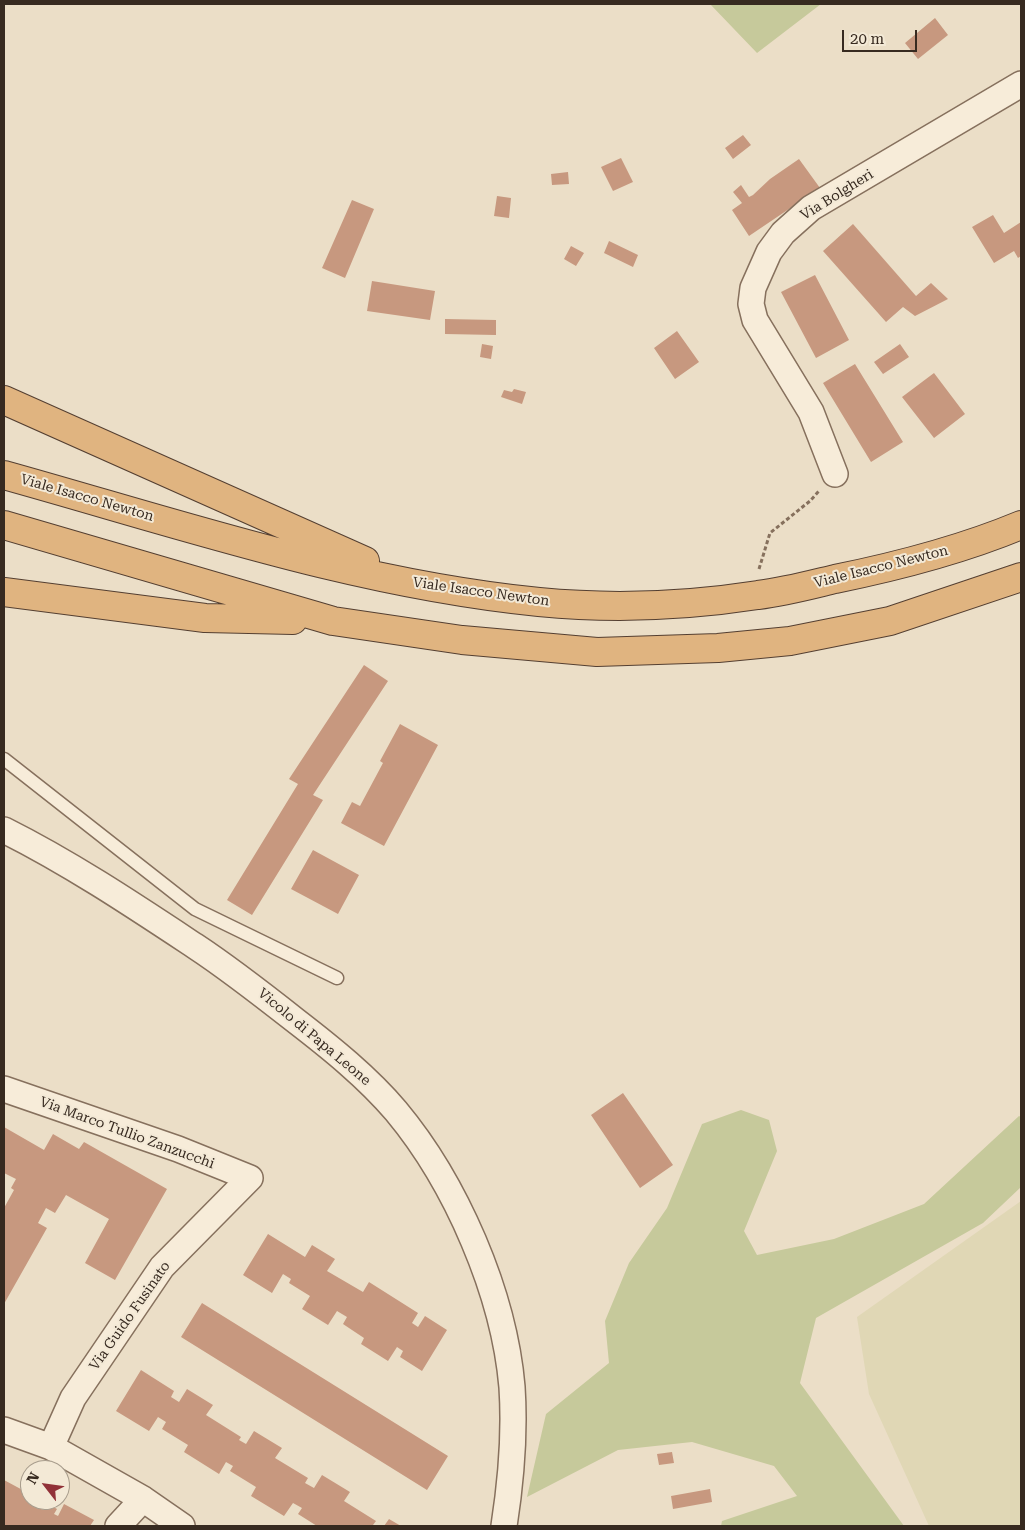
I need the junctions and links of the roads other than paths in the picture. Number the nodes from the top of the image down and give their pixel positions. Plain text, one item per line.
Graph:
1 (1021, 84) edge
2 (4, 400) edge
3 (835, 474) road end
4 (4, 475) edge
5 (4, 525) edge
6 (1021, 525) edge
7 (1021, 577) edge
8 (412, 582) junction
9 (4, 592) edge
10 (333, 621) junction
11 (4, 759) edge
12 (4, 830) edge
13 (337, 978) dead end
14 (4, 1089) edge
15 (250, 1178) joint
16 (4, 1430) edge
17 (51, 1447) junction
18 (143, 1499) junction
19 (118, 1526) edge
20 (182, 1526) edge
21 (504, 1526) edge

1 - 3 street, Via Bolgheri
2 - 8 highway
4 - 8 highway, Viale Isacco Newton
5 - 10 highway
6 - 8 highway, Viale Isacco Newton
7 - 10 highway
9 - 10 highway
11 - 13 lane
12 - 21 street, Vicolo di Papa Leone
14 - 15 street, Via Marco Tullio Zanzucchi
15 - 17 street, Via Guido Fusinato
16 - 17 street
17 - 18 street
18 - 19 street
18 - 20 street

